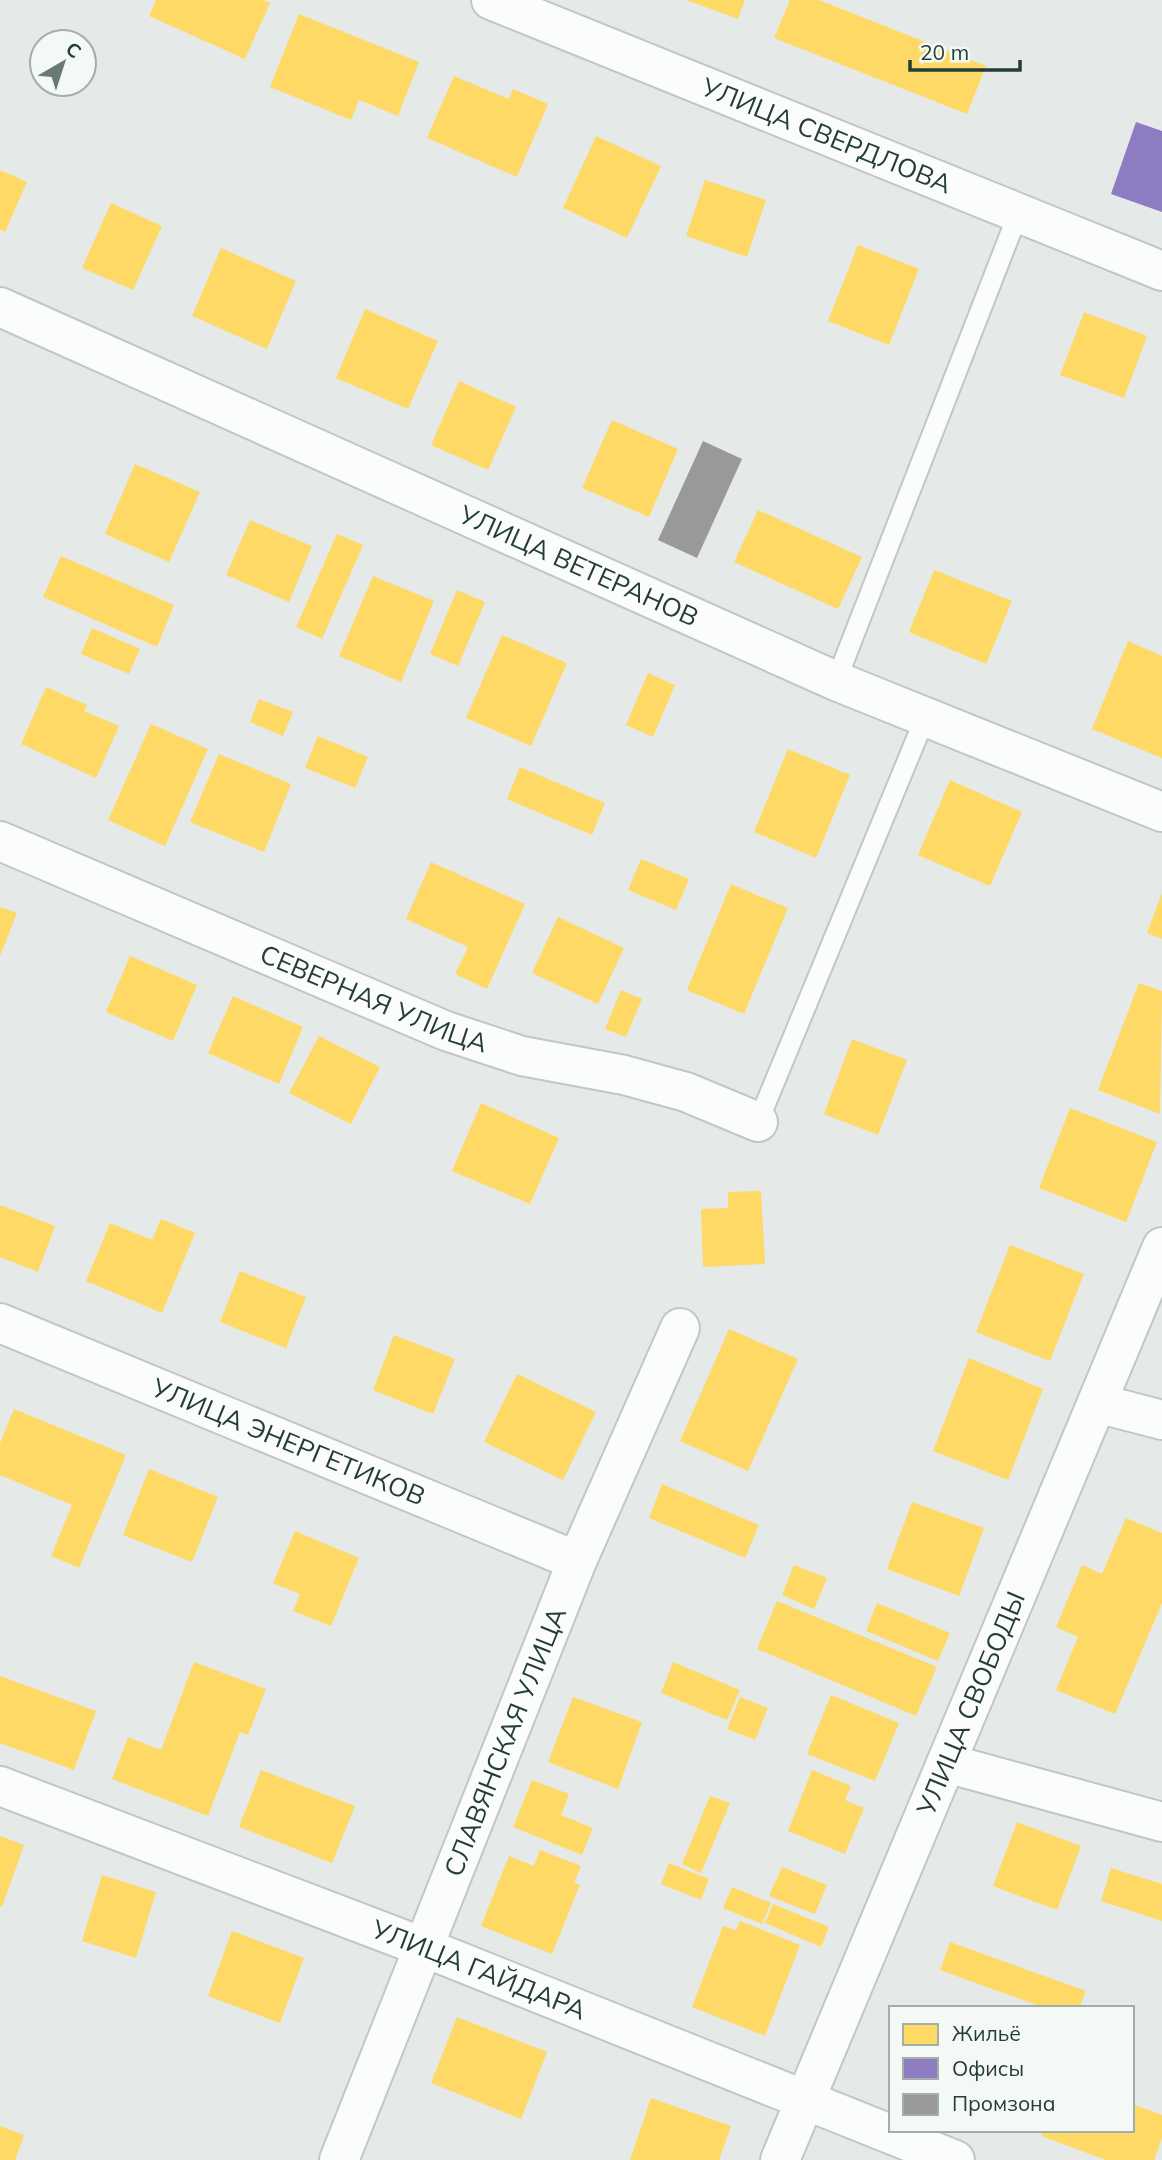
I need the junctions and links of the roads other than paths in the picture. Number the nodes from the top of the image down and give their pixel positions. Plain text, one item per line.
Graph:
1 (491, 0) edge
2 (1018, 214) junction
3 (1162, 271) edge
4 (0, 307) edge
5 (836, 681) junction
6 (925, 718) junction
7 (1162, 812) edge
8 (0, 841) edge
9 (758, 1122) joint
10 (1162, 1247) edge
11 (0, 1323) edge
12 (680, 1328) dead end
13 (1097, 1403) junction
14 (1162, 1420) edge
15 (576, 1561) junction
16 (946, 1763) junction
17 (0, 1786) edge
18 (1162, 1822) edge
19 (423, 1947) junction
20 (806, 2101) junction
21 (339, 2160) edge
22 (780, 2160) edge
23 (955, 2160) edge

1 - 2 street, УЛИЦА СВЕРДЛОВА
2 - 3 street, УЛИЦА СВЕРДЛОВА
2 - 5 lane
4 - 5 street, УЛИЦА ВЕТЕРАНОВ
5 - 6 street, УЛИЦА ВЕТЕРАНОВ
6 - 7 street, УЛИЦА ВЕТЕРАНОВ
6 - 9 lane
8 - 9 street, СЕВЕРНАЯ УЛИЦА
10 - 13 street, УЛИЦА СВОБОДЫ
11 - 15 street, УЛИЦА ЭНЕРГЕТИКОВ
12 - 15 street, СЛАВЯНСКАЯ УЛИЦА
13 - 14 street
13 - 16 street, УЛИЦА СВОБОДЫ
15 - 19 street, СЛАВЯНСКАЯ УЛИЦА
16 - 18 street
16 - 20 street, УЛИЦА СВОБОДЫ
17 - 19 street, УЛИЦА ГАЙДАРА
19 - 20 street, УЛИЦА ГАЙДАРА
19 - 21 street, СЛАВЯНСКАЯ УЛИЦА
20 - 22 street, УЛИЦА СВОБОДЫ
20 - 23 street, УЛИЦА ГАЙДАРА

